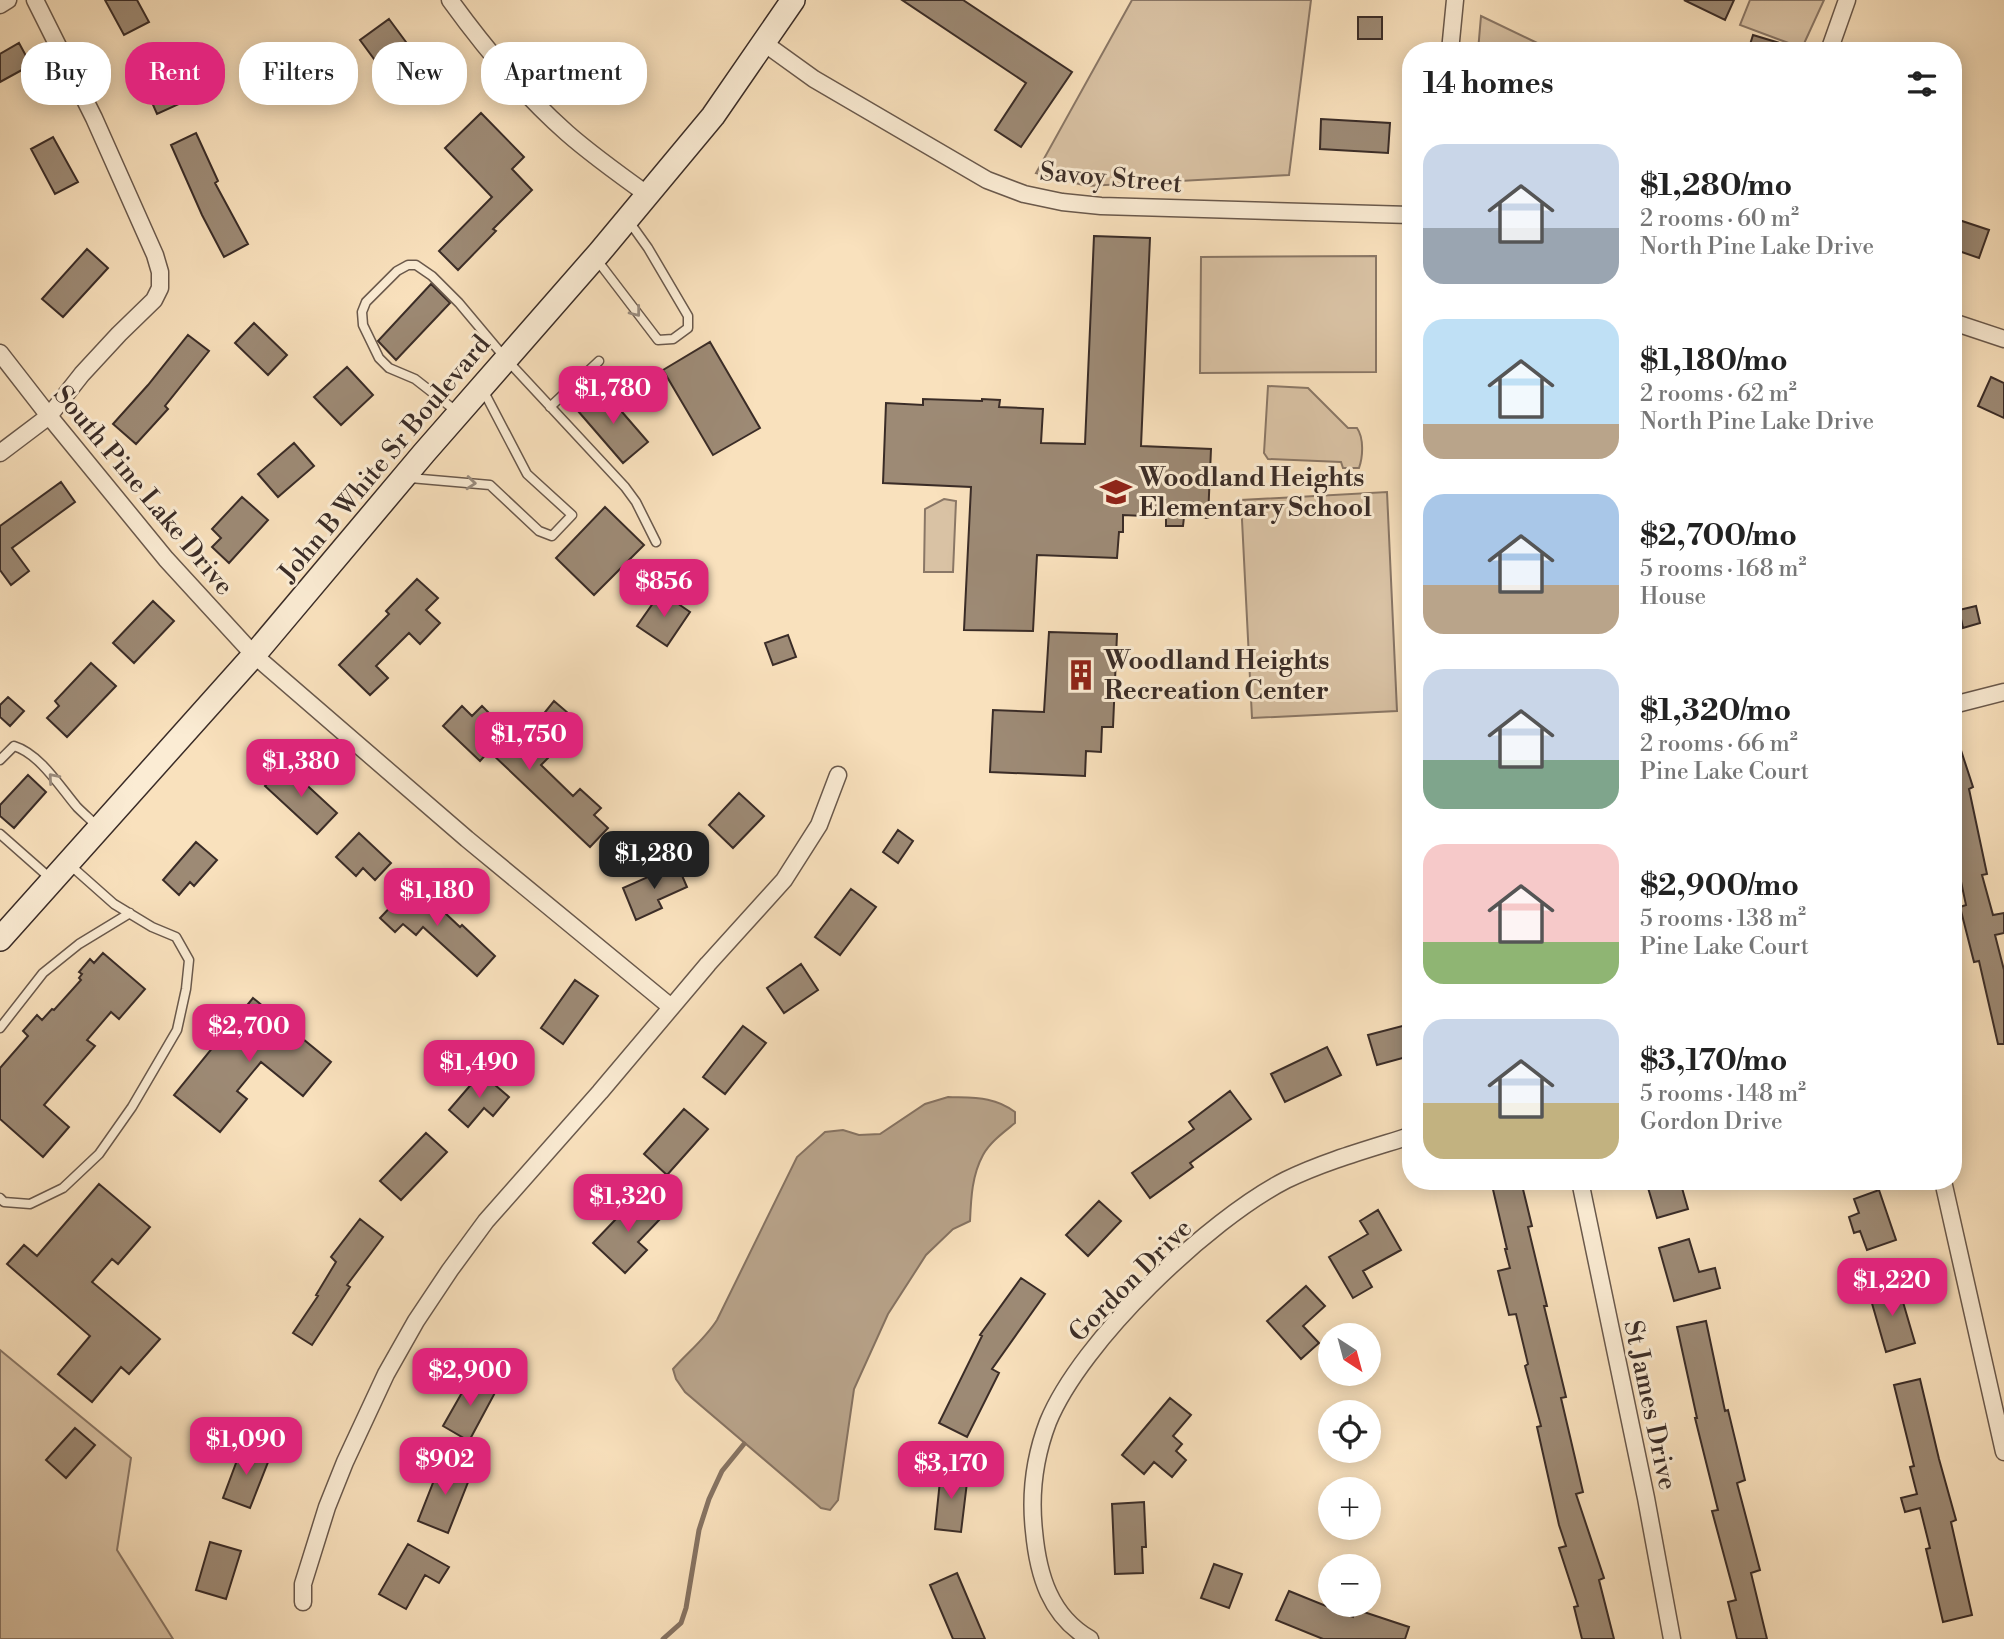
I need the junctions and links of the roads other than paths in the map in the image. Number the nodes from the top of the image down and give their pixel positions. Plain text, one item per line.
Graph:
1 (8, 0) edge
2 (35, 0) edge
3 (450, 0) edge
4 (793, 0) edge
5 (1455, 0) edge
6 (1847, 0) edge
7 (0, 5) edge
8 (1451, 42) edge
9 (1832, 42) edge
10 (764, 43) junction
11 (648, 195) junction
12 (1402, 215) edge
13 (628, 219) junction
14 (595, 258) junction
15 (1962, 325) edge
16 (2004, 339) edge
17 (0, 353) edge
18 (506, 359) junction
19 (599, 361) dead end
20 (482, 387) junction
21 (550, 407) junction
22 (459, 413) junction
23 (49, 416) junction
24 (0, 453) edge
25 (403, 478) junction
26 (656, 542) dead end
27 (254, 655) junction
28 (2004, 692) edge
29 (1962, 703) edge
30 (0, 760) edge
31 (838, 775) dead end
32 (100, 828) junction
33 (0, 834) edge
34 (60, 872) junction
35 (130, 914) junction
36 (0, 939) edge
37 (671, 1007) junction
38 (0, 1028) edge
39 (1402, 1139) edge
40 (1582, 1190) edge
41 (1945, 1190) edge
42 (0, 1198) edge
43 (2004, 1452) edge
44 (303, 1602) dead end
45 (1090, 1639) edge
46 (1672, 1639) edge

1 - 7 street
2 - 23 street
3 - 11 street
4 - 10 main road, John B White Sr Boulevard
5 - 8 street
6 - 9 street
10 - 11 main road, John B White Sr Boulevard
10 - 12 street, Savoy Street
11 - 13 main road, John B White Sr Boulevard
13 - 14 main road, John B White Sr Boulevard
14 -> 13 lane
14 - 18 main road, John B White Sr Boulevard
15 - 16 street
17 - 23 street, South Pine Lake Drive
18 - 20 main road, John B White Sr Boulevard
18 - 21 lane
18 - 22 lane
19 - 21 lane
20 - 22 main road, John B White Sr Boulevard
25 -> 20 lane
21 - 26 lane
22 - 25 main road, John B White Sr Boulevard
23 - 24 street
23 - 27 street, South Pine Lake Drive
25 - 27 main road, John B White Sr Boulevard
27 - 32 main road, John B White Sr Boulevard
27 - 37 street, South Pine Lake Drive
28 - 29 street
32 -> 30 lane
31 - 37 street
32 - 34 main road, John B White Sr Boulevard
33 - 34 lane
34 - 35 lane
34 - 36 main road, John B White Sr Boulevard
35 - 38 lane
35 - 42 lane
37 - 44 street
39 - 45 street, Gordon Drive
40 - 46 street, St James Drive
41 - 43 street

